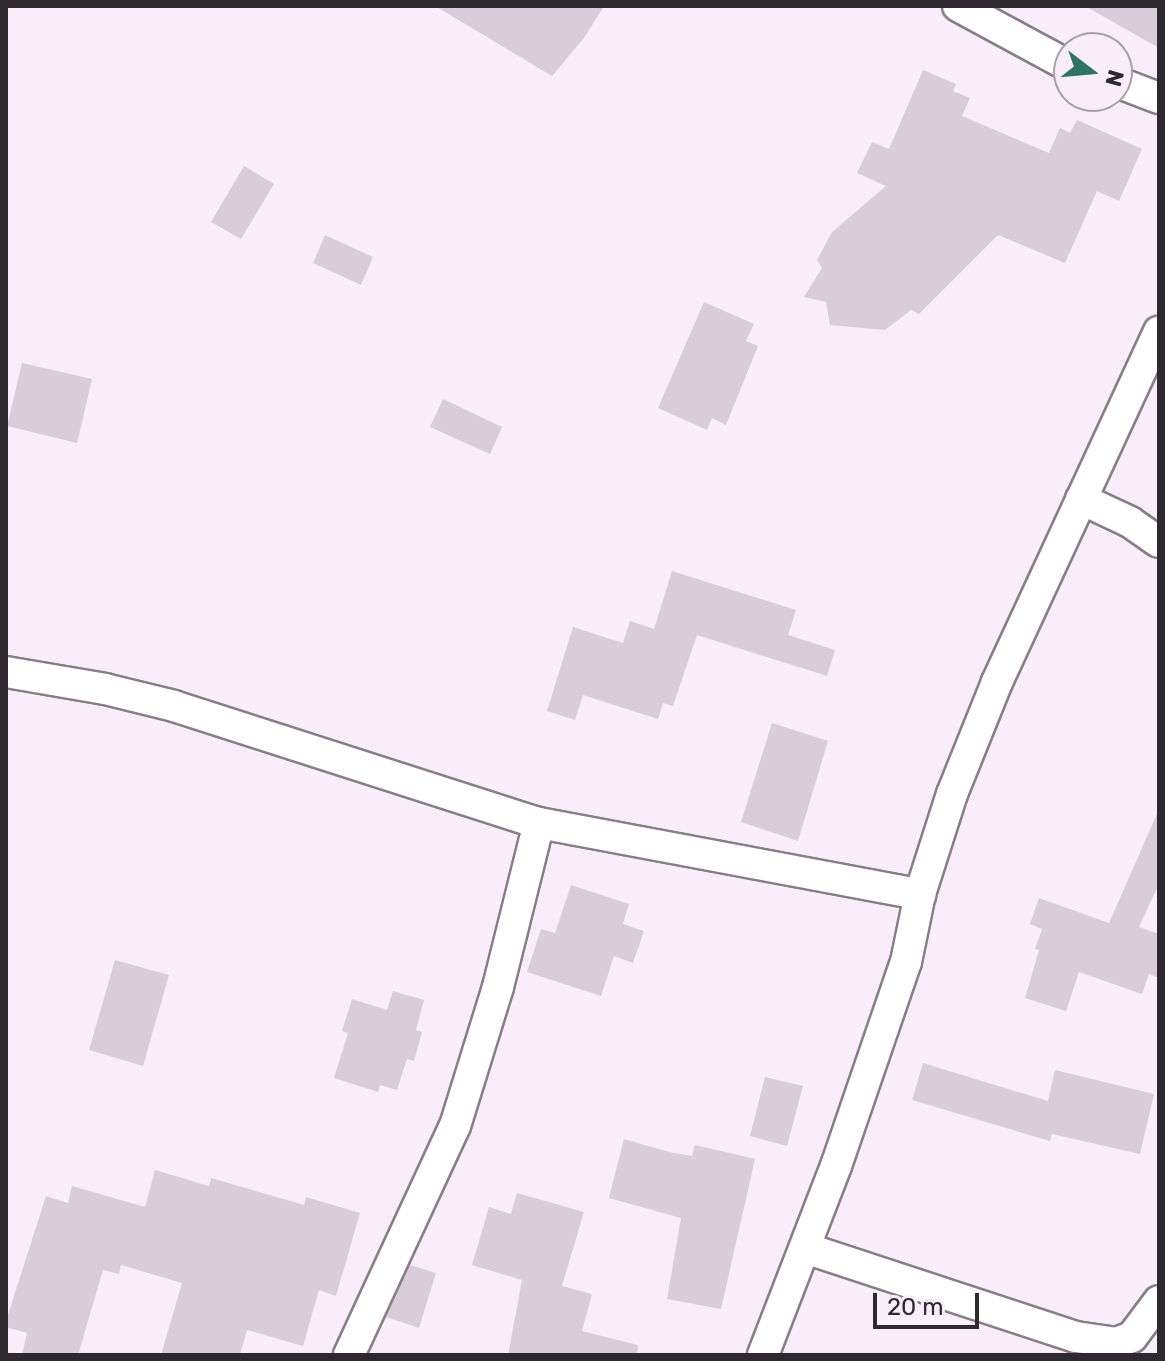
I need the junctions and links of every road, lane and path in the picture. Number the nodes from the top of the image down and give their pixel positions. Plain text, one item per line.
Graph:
1 (958, 6) edge
2 (1053, 57) edge
3 (1133, 88) edge
4 (1159, 98) edge
5 (1159, 332) edge
6 (1081, 499) junction
7 (1159, 542) edge
8 (6, 672) edge
9 (539, 823) junction
10 (920, 894) junction
11 (805, 1248) junction
12 (1159, 1301) edge
13 (349, 1355) edge
14 (763, 1355) edge

1 - 2 street
3 - 4 street
5 - 6 street
6 - 7 street
6 - 10 street
8 - 9 street
9 - 10 street
9 - 13 street
10 - 11 street
11 - 12 street
11 - 14 street

